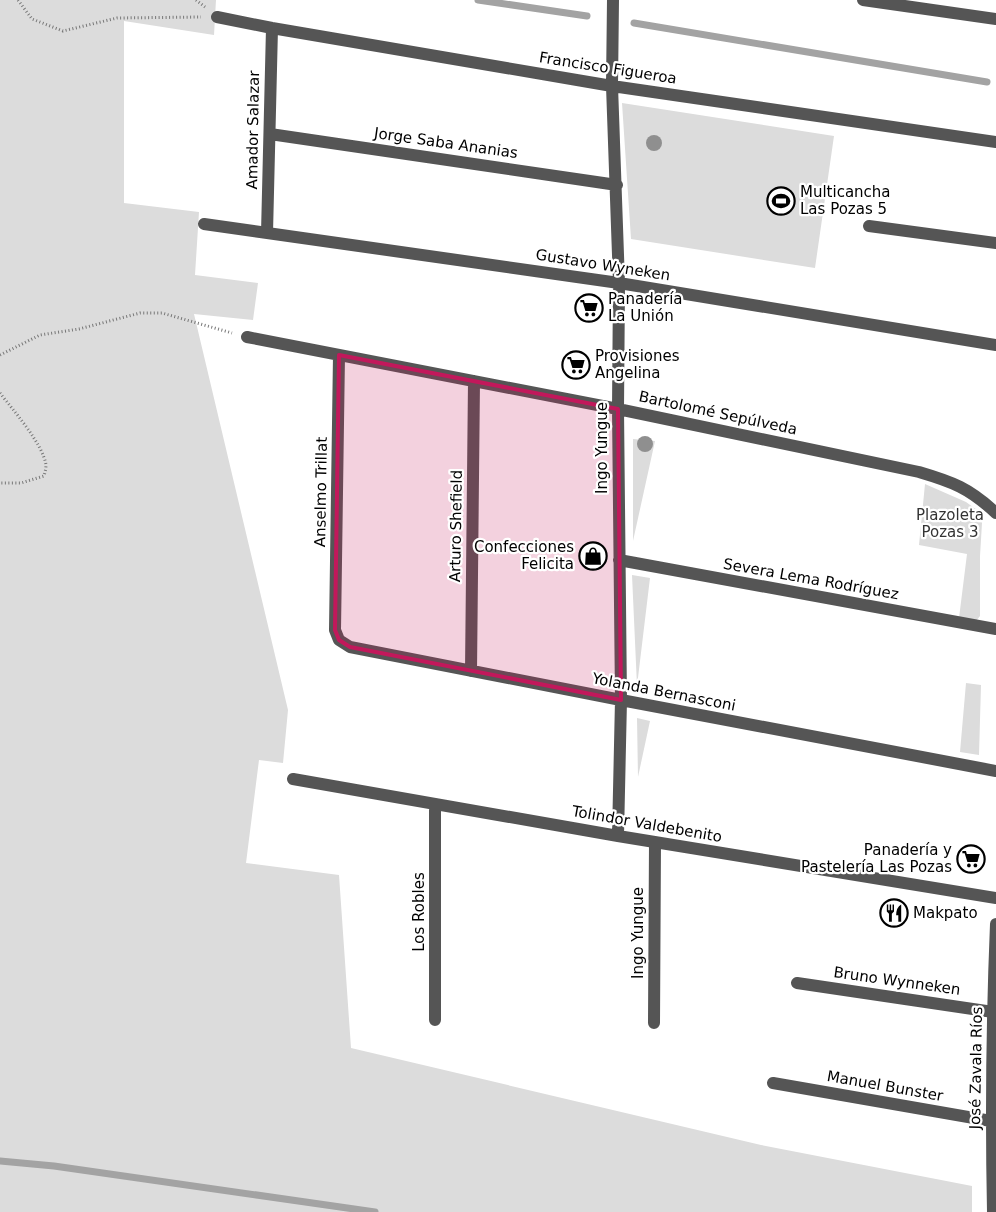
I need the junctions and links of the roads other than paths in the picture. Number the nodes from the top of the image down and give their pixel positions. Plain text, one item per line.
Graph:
1 (613, 0) edge
2 (863, 0) edge
3 (217, 17) road end
4 (996, 20) edge
5 (272, 28) junction
6 (612, 86) junction
7 (270, 134) junction
8 (996, 142) edge
9 (617, 185) junction
10 (204, 224) dead end
11 (869, 226) dead end
12 (267, 233) junction
13 (996, 243) edge
14 (619, 283) junction
15 (247, 337) road end
16 (996, 345) edge
17 (339, 355) junction
18 (474, 381) junction
19 (618, 409) junction
20 (996, 514) edge
21 (619, 560) junction
22 (335, 630) joint
23 (996, 630) edge
24 (471, 671) junction
25 (621, 700) junction
26 (996, 771) edge
27 (293, 780) dead end
28 (435, 804) junction
29 (618, 836) junction
30 (655, 842) junction
31 (996, 898) edge
32 (996, 924) edge
33 (797, 983) dead end
34 (992, 1012) junction
35 (435, 1020) dead end
36 (654, 1023) dead end
37 (773, 1083) dead end
38 (992, 1121) junction
39 (993, 1212) edge

1 - 6 street, Ingo Yungue
2 - 4 street
3 - 5 street, Francisco Figueroa
5 - 6 street, Francisco Figueroa
5 - 7 street, Amador Salazar
6 - 8 street, Francisco Figueroa
6 - 9 street, Ingo Yungue
7 - 9 street, Jorge Saba Ananias
7 - 12 street, Amador Salazar
9 - 14 street, Ingo Yungue
10 - 12 street, Gustavo Wyneken
11 - 13 street
12 - 14 street, Gustavo Wyneken
14 - 16 street, Gustavo Wyneken
14 - 19 street, Ingo Yungue
15 - 17 street, Bartolomé Sepúlveda
17 - 18 street, Bartolomé Sepúlveda
17 - 22 street, Anselmo Trillat
18 - 19 street, Bartolomé Sepúlveda
18 - 24 street, Arturo Shefield
19 - 20 street, Bartolomé Sepúlveda
19 - 21 street, Ingo Yungue
21 - 23 street, Severa Lema Rodríguez
21 - 25 street, Ingo Yungue
22 - 24 street, Yolanda Bernasconi
24 - 25 street, Yolanda Bernasconi
25 - 26 street, Yolanda Bernasconi
25 - 29 street, Ingo Yungue
27 - 28 street, Tolindor Valdebenito
28 - 29 street, Tolindor Valdebenito
28 - 35 street, Los Robles
29 - 30 street, Tolindor Valdebenito
30 - 31 street, Tolindor Valdebenito
30 - 36 street, Ingo Yungue
32 - 34 street, José Zavala Ríos
33 - 34 street, Bruno Wynneken
34 - 38 street, José Zavala Ríos
37 - 38 street, Manuel Bunster
38 - 39 street, José Zavala Ríos

